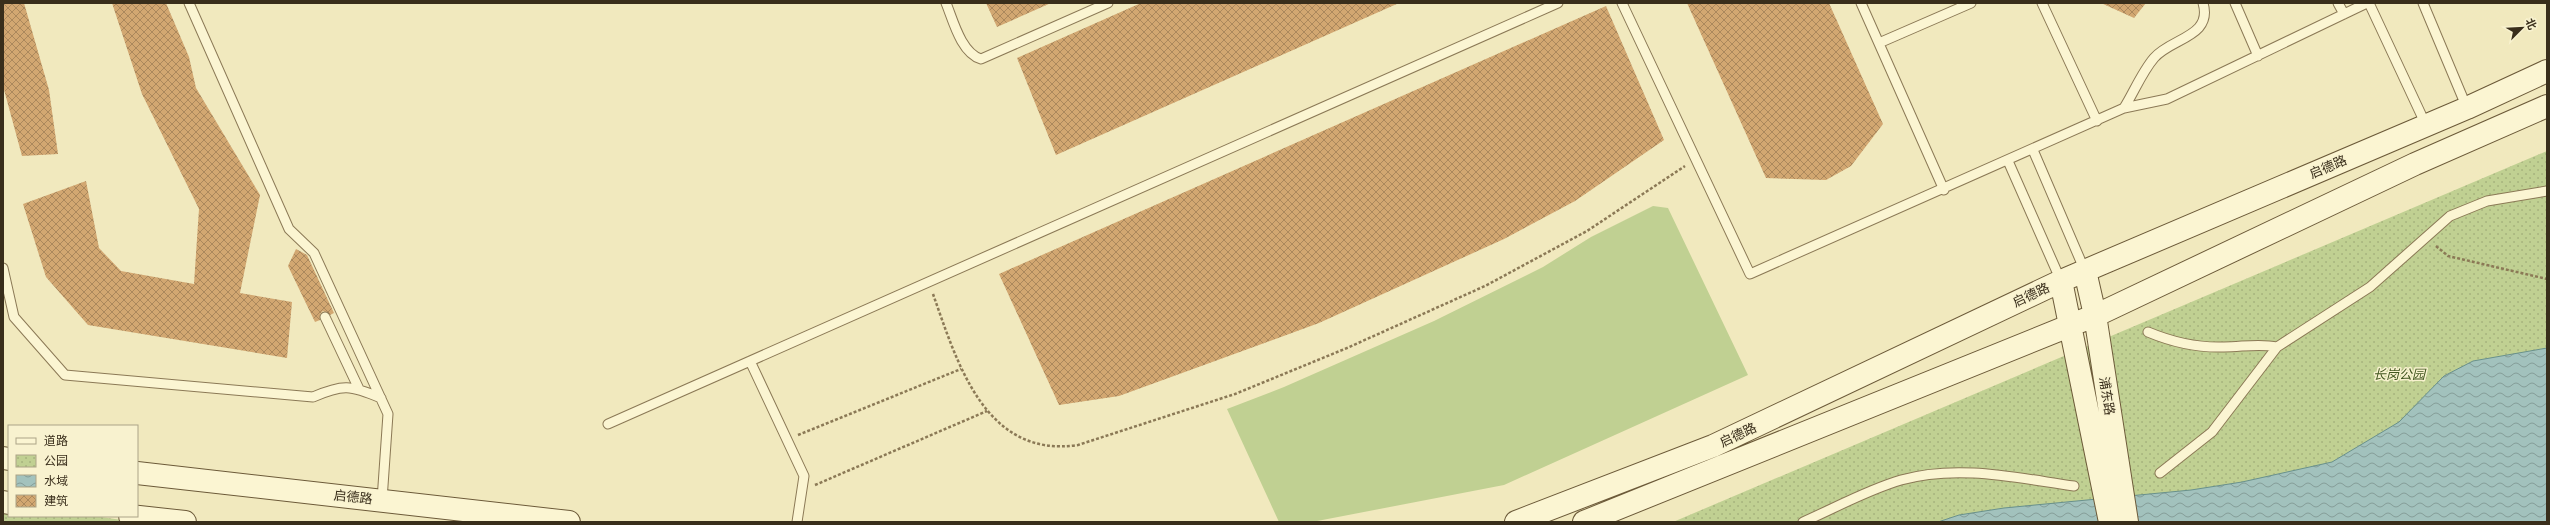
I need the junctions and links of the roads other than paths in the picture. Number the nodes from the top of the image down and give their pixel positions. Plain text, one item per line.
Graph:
1 (189, 3) edge
2 (946, 3) edge
3 (1108, 3) edge
4 (1558, 3) edge
5 (1622, 3) edge
6 (1861, 3) edge
7 (1971, 3) edge
8 (2042, 3) edge
9 (2203, 3) edge
10 (2234, 3) edge
11 (2338, 3) edge
12 (2368, 3) edge
13 (2424, 3) edge
14 (2344, 14) junction
15 (1879, 43) junction
16 (2258, 56) junction
17 (2547, 71) edge
18 (2547, 106) edge
19 (2124, 108) junction
20 (2468, 108) junction
21 (2097, 121) junction
22 (2426, 125) junction
23 (2033, 150) junction
24 (2008, 161) junction
25 (1944, 190) junction
26 (2547, 190) edge
27 (3, 268) edge
28 (2085, 271) junction
29 (2061, 281) junction
30 (2094, 315) junction
31 (325, 317) dead end
32 (2070, 325) junction
33 (2148, 332) dead end
34 (2277, 347) junction
35 (750, 361) junction
36 (359, 389) junction
37 (381, 398) junction
38 (608, 424) dead end
39 (138, 473) edge
40 (2160, 473) dead end
41 (2074, 486) dead end
42 (382, 500) junction
43 (138, 517) edge
44 (185, 522) edge
45 (569, 522) edge
46 (797, 522) edge
47 (1516, 522) edge
48 (1584, 522) edge
49 (1803, 522) edge
50 (2110, 522) edge
51 (2127, 522) edge

1 - 37 lane
2 - 3 lane
4 - 35 lane
5 - 25 lane
6 - 15 lane
7 - 15 lane
8 - 21 lane
9 - 19 lane
10 - 16 lane
11 - 14 lane
12 - 14 lane
12 - 22 lane
13 - 20 lane
14 - 16 lane
15 - 25 lane
16 - 19 lane
17 - 20 main road, 启德路
18 - 30 main road, 启德路
19 - 21 lane
20 - 22 main road, 启德路
21 - 23 lane
22 - 28 main road, 启德路
23 - 24 lane
23 - 28 lane
24 - 25 lane
24 - 29 lane
26 - 34 lane
27 - 36 lane
28 - 29 main road, 启德路
28 - 30 main road, 浦东路
29 - 32 main road, 浦东路
29 - 47 main road, 启德路
30 - 32 main road, 启德路
30 - 51 main road, 浦东路
31 - 36 lane
32 - 48 main road, 启德路
32 - 50 main road, 浦东路
33 - 34 lane
34 - 40 lane
35 - 38 lane
35 - 46 lane
36 - 37 lane
37 - 42 lane
39 - 42 main road, 启德路
41 - 49 lane
42 - 45 main road, 启德路
43 - 44 main road

